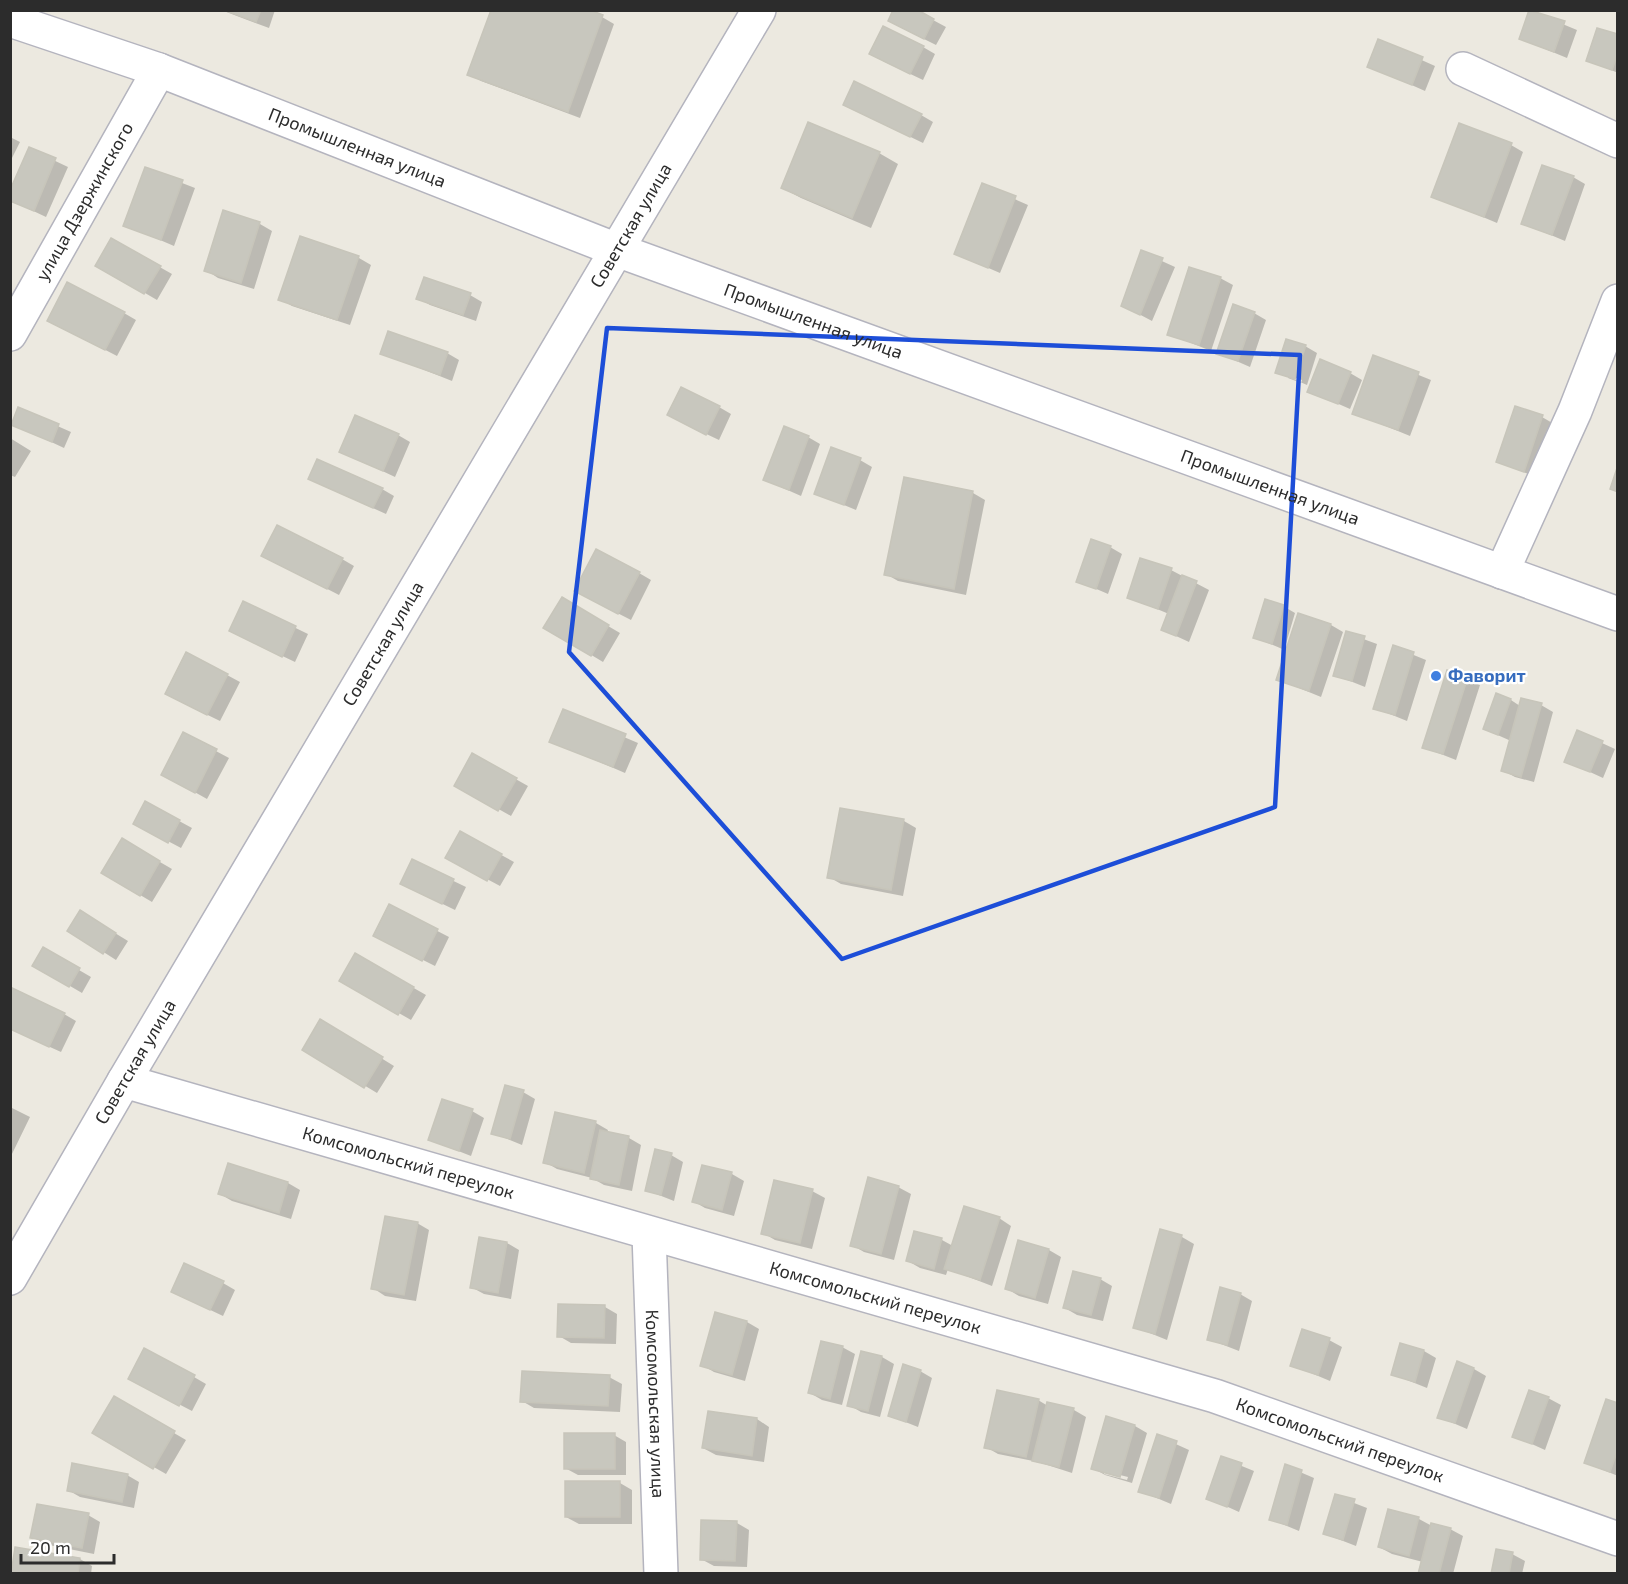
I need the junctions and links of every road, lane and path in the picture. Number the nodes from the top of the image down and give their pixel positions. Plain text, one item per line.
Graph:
1 (759, 10) edge
2 (10, 20) edge
3 (1462, 69) dead end
4 (159, 70) junction
5 (1617, 141) edge
6 (617, 250) junction
7 (1617, 301) edge
8 (10, 334) edge
9 (1502, 572) junction
10 (1617, 614) edge
11 (124, 1081) junction
12 (649, 1234) junction
13 (10, 1278) edge
14 (1617, 1539) edge
15 (661, 1574) edge

1 - 6 street, Советская улица
2 - 4 street, Промышленная улица
3 - 5 street
4 - 6 street, Промышленная улица
4 - 8 street, улица Дзержинского
6 - 9 street, Промышленная улица
6 - 11 street, Советская улица
7 - 9 street
9 - 10 street, Промышленная улица
11 - 12 street, Комсомольский переулок
11 - 13 street, Советская улица
12 - 14 street, Комсомольский переулок
12 - 15 street, Комсомольская улица

